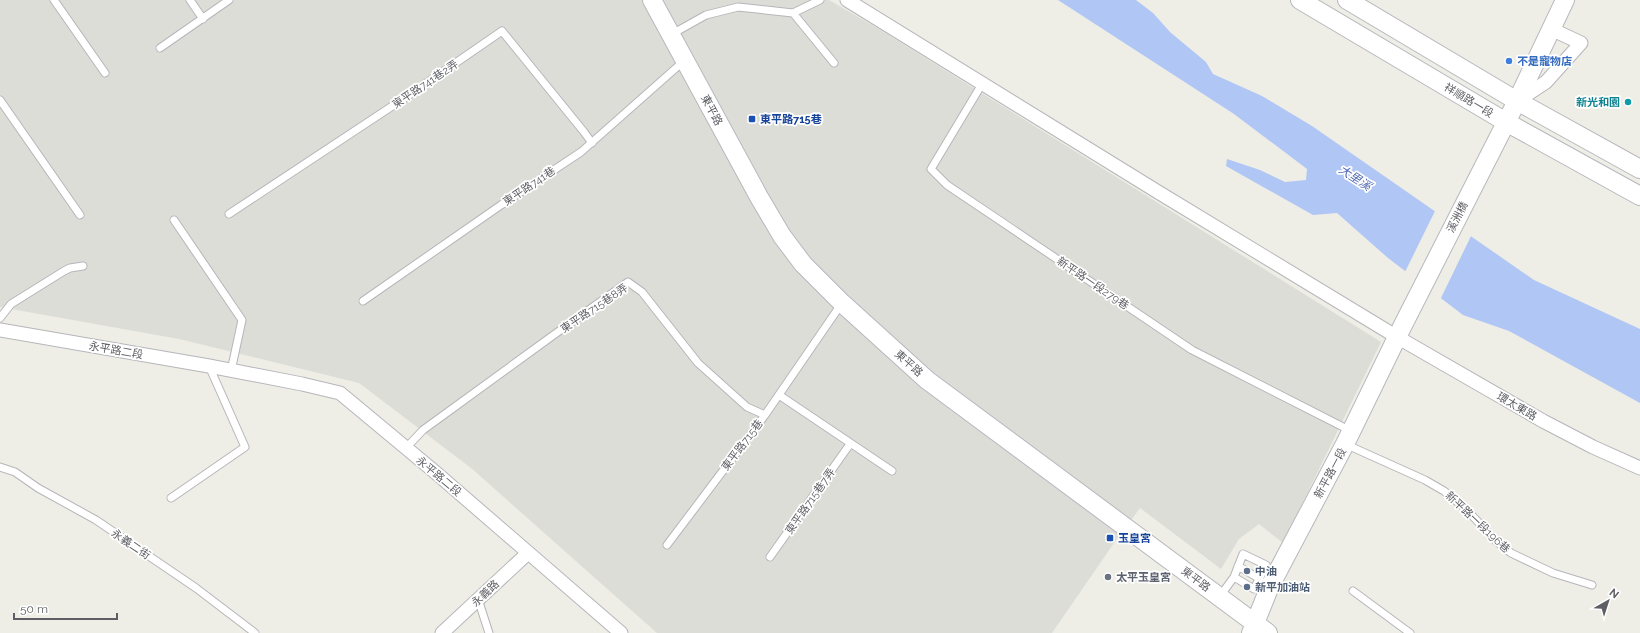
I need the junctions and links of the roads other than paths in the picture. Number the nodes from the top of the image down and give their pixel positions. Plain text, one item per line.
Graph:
1 (54, 0) edge
2 (190, 0) edge
3 (230, 0) edge
4 (652, 0) edge
5 (820, 0) edge
6 (847, 0) edge
7 (1300, 0) edge
8 (1565, 0) edge
9 (1342, 7) edge
10 (793, 13) junction
11 (203, 18) junction
12 (1551, 29) junction
13 (672, 34) junction
14 (160, 48) dead end
15 (685, 60) junction
16 (834, 63) dead end
17 (105, 73) dead end
18 (982, 84) junction
19 (0, 100) edge
20 (1517, 101) junction
21 (1506, 122) junction
22 (592, 143) junction
23 (1640, 169) edge
24 (1640, 196) edge
25 (229, 214) dead end
26 (80, 215) dead end
27 (174, 220) dead end
28 (84, 266) dead end
29 (363, 301) dead end
30 (842, 303) junction
31 (1409, 313) joint
32 (0, 318) edge
33 (0, 330) edge
34 (1397, 337) junction
35 (209, 366) junction
36 (231, 371) junction
37 (779, 395) junction
38 (765, 415) junction
39 (1348, 438) junction
40 (850, 444) junction
41 (406, 448) junction
42 (0, 467) edge
43 (1640, 468) edge
44 (892, 471) dead end
45 (171, 498) dead end
46 (667, 545) dead end
47 (528, 552) junction
48 (770, 557) dead end
49 (1238, 566) junction
50 (1234, 577) junction
51 (1260, 579) junction
52 (1592, 585) dead end
53 (1353, 591) dead end
54 (1219, 596) junction
55 (478, 599) junction
56 (1258, 630) edge
57 (255, 633) edge
58 (442, 633) edge
59 (489, 633) edge
60 (621, 633) edge
61 (1410, 633) edge

1 - 17 lane
2 - 11 lane
3 - 11 lane
4 - 13 street, 東平路
5 - 10 lane
6 - 18 street
7 - 9 street, 祥順路一段
8 - 12 street, 溪洲橋
9 - 20 street, 祥順路一段
9 - 21 street, 祥順路一段
10 - 13 lane
10 - 16 lane
11 - 14 lane
12 - 20 street, 溪洲橋
12 - 20 street
13 - 15 street, 東平路
15 - 22 lane, 東平路741巷
15 - 30 street, 東平路
18 - 34 street, 環太東路
18 - 39 lane, 新平路一段279巷
19 - 26 lane
20 - 21 street, 溪洲橋
20 - 23 street, 祥順路一段
21 - 24 street, 祥順路一段
21 - 31 street, 溪洲橋
22 - 25 lane, 東平路741巷2弄
22 - 29 lane, 東平路741巷
27 - 36 lane
28 - 32 lane
30 - 37 lane, 東平路715巷
30 - 54 street, 東平路
31 - 34 street, 新平路一段
33 - 35 street, 永平路二段
34 - 39 street, 新平路一段
34 - 43 street, 環太東路
35 - 36 street, 永平路二段
35 - 45 lane
36 - 41 street, 永平路二段
37 - 38 lane, 東平路715巷
37 - 40 lane
38 - 41 lane, 東平路715巷8弄
38 - 46 lane, 東平路715巷
39 - 52 lane, 新平路一段196巷
39 - 56 street, 新平路一段
40 - 44 lane
40 - 48 lane, 東平路715巷7弄
41 - 47 street, 永平路二段
42 - 57 lane, 永義二街
47 - 55 street, 永義路
47 - 60 street, 永平路二段
49 - 50 lane
49 - 51 lane
49 - 51 lane
50 - 51 lane
50 - 54 lane
53 - 61 lane
54 - 56 street, 東平路
55 - 58 street, 永義路
55 - 59 lane

